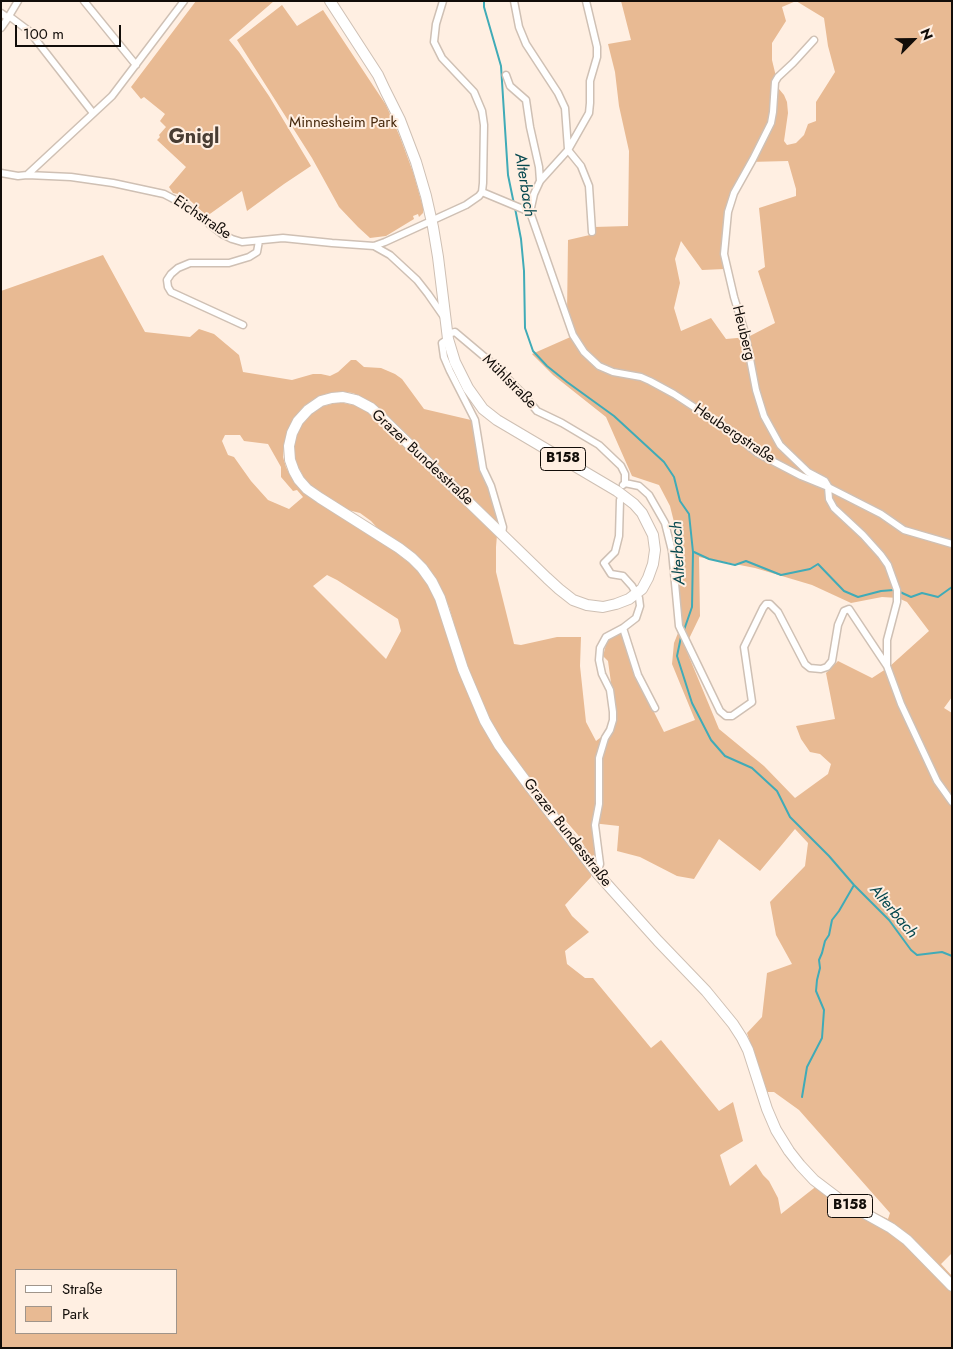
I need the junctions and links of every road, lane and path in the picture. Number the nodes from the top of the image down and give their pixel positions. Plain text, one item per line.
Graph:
1 (18, 1) edge
2 (84, 1) edge
3 (184, 1) edge
4 (330, 1) edge
5 (442, 1) edge
6 (514, 1) edge
7 (586, 1) edge
8 (176, 4) edge
9 (1, 13) edge
10 (8, 17) junction
11 (1, 28) edge
12 (814, 40) dead end
13 (136, 64) junction
14 (506, 75) dead end
15 (93, 113) junction
16 (568, 150) junction
17 (1, 173) edge
18 (27, 175) junction
19 (540, 181) junction
20 (482, 192) junction
21 (530, 212) junction
22 (432, 220) junction
23 (592, 232) dead end
24 (260, 240) junction
25 (374, 246) junction
26 (445, 319) junction
27 (243, 324) dead end
28 (447, 336) junction
29 (828, 487) junction
30 (622, 490) junction
31 (502, 534) junction
32 (952, 544) edge
33 (636, 594) junction
34 (623, 628) junction
35 (887, 666) junction
36 (655, 708) dead end
37 (952, 802) edge
38 (597, 873) junction
39 (952, 1286) edge

1 - 10 street
2 - 13 street
3 - 8 street
4 - 22 main road, B158
5 - 20 street
6 - 16 street
7 - 16 street
8 - 13 street
9 - 10 street
10 - 11 street
10 - 15 street
12 - 29 street, Heuberg
13 - 15 street
14 - 19 street
15 - 18 street
16 - 19 street
16 - 23 street
17 - 18 street, Eichstraße
18 - 24 street, Eichstraße
19 - 21 street
20 - 21 street
20 - 22 street
21 - 29 street, Heubergstraße
22 - 25 street, Eichstraße
22 - 26 main road, B158
24 - 25 street, Eichstraße
24 - 27 street
25 - 26 street, Eichstraße
26 - 28 main road, B158
28 - 30 main road, B158
28 - 30 street, Mühlstraße
28 - 31 street
29 - 32 street, Heuberg
29 - 35 street
30 - 33 main road, B158
30 - 33 street, Mühlstraße
30 - 35 street
31 - 33 main road, Grazer Bundesstraße / B158
31 - 38 main road, Grazer Bundesstraße / B158
33 - 34 street
34 - 36 street
34 - 38 street
35 - 37 street
38 - 39 main road, Grazer Bundesstraße / B158

